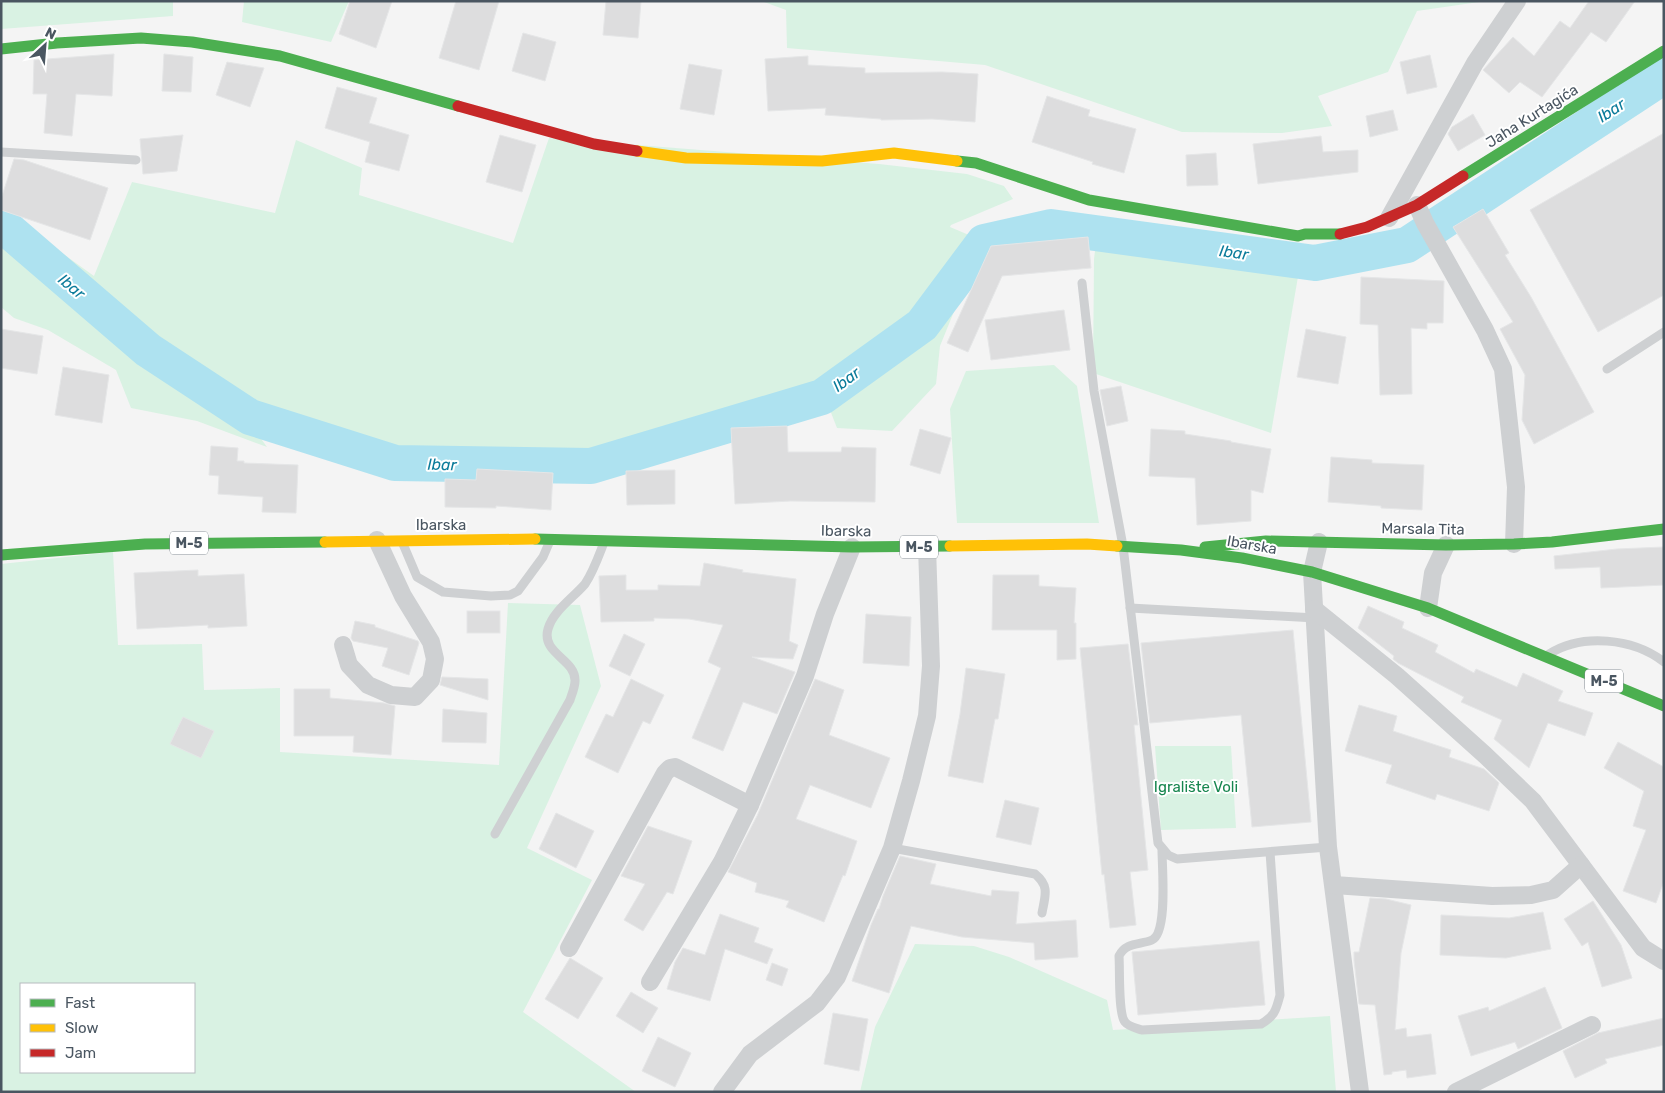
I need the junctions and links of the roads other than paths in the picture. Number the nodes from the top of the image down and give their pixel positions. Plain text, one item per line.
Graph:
1 (1517, 1) edge
2 (1, 49) edge
3 (1664, 52) edge
4 (1, 152) edge
5 (136, 160) dead end
6 (1417, 206) junction
7 (1389, 218) junction
8 (1082, 283) dead end
9 (1664, 332) edge
10 (1607, 369) dead end
11 (1664, 528) edge
12 (552, 539) junction
13 (377, 540) junction
14 (401, 540) junction
15 (604, 540) junction
16 (1319, 542) junction
17 (1514, 544) junction
18 (1123, 546) junction
19 (1446, 546) junction
20 (852, 547) junction
21 (927, 547) junction
22 (1181, 550) junction
23 (1, 555) edge
24 (1312, 572) junction
25 (1130, 608) junction
26 (1428, 608) junction
27 (1315, 613) junction
28 (343, 645) dead end
29 (1544, 656) junction
30 (1664, 662) edge
31 (1664, 706) edge
32 (750, 805) junction
33 (495, 834) dead end
34 (1328, 847) junction
35 (892, 848) junction
36 (1162, 850) junction
37 (1270, 852) junction
38 (1581, 865) junction
39 (1334, 885) junction
40 (1042, 913) dead end
41 (569, 948) dead end
42 (1664, 961) edge
43 (650, 982) dead end
44 (1592, 1025) dead end
45 (722, 1092) edge
46 (1360, 1092) edge
47 (1456, 1092) edge

1 - 7 street
2 - 7 street, Jaha Kurtagića
3 - 6 street, Jaha Kurtagića
4 - 5 lane
6 - 7 street, Jaha Kurtagića
6 - 17 street
8 - 18 lane
9 - 10 lane
11 - 17 street, Marsala Tita
12 - 14 street, Ibarska / M-5
12 - 14 lane
12 - 15 street, Ibarska / M-5
13 - 14 street, Ibarska / M-5
13 - 23 street, Ibarska / M-5
13 - 28 street
15 - 20 street, Ibarska / M-5
15 - 33 lane
16 - 19 street, Marsala Tita
16 - 22 street, Marsala Tita
16 - 24 street
17 - 19 street, Marsala Tita
18 - 21 street, Ibarska / M-5
18 - 22 street, Ibarska / M-5
18 - 25 lane
19 - 26 street
20 - 21 street, Ibarska / M-5
20 - 32 street
21 - 35 street
22 - 24 street, Ibarska / M-5
24 - 26 street, Ibarska / M-5
24 - 27 street
25 - 27 lane
25 - 36 lane
26 - 29 street, Ibarska / M-5
27 - 34 street
27 - 38 street
29 - 30 lane
29 - 31 street, Ibarska / M-5
32 - 41 street
32 - 43 street
34 - 37 lane
34 - 39 street
35 - 40 lane
35 - 45 street
36 - 37 lane
36 - 37 lane
38 - 39 street
38 - 42 street
39 - 46 street
44 - 47 street

